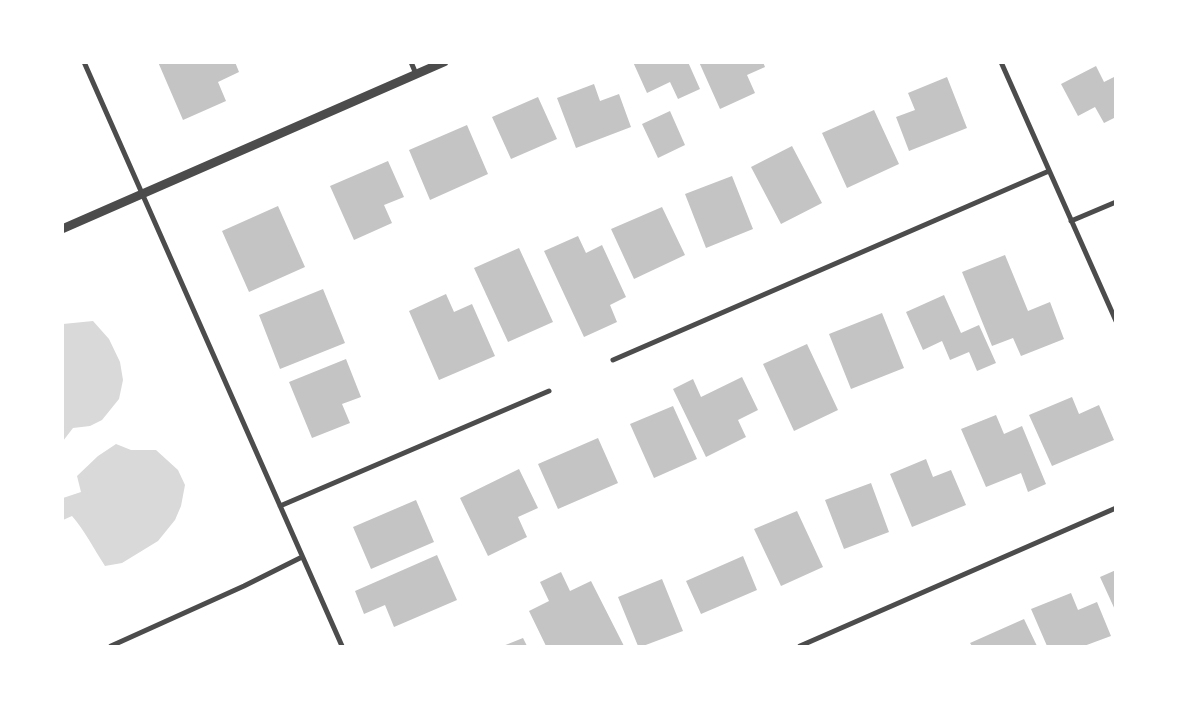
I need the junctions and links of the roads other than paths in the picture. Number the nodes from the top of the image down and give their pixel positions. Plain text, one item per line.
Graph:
1 (84, 62) edge
2 (411, 62) edge
3 (444, 62) edge
4 (1001, 62) edge
5 (416, 74) junction
6 (1049, 172) junction
7 (143, 194) junction
8 (1116, 202) edge
9 (1071, 221) junction
10 (62, 229) edge
11 (1116, 321) edge
12 (614, 360) dead end
13 (549, 391) dead end
14 (280, 506) junction
15 (1116, 508) edge
16 (302, 557) junction
17 (111, 646) edge
18 (342, 646) edge
19 (800, 646) edge

1 - 7 street
2 - 5 street
3 - 5 street
4 - 6 street
5 - 7 street
6 - 9 street
6 - 12 street
7 - 10 street
7 - 14 street
8 - 9 street
9 - 11 street
13 - 14 street
14 - 16 street
15 - 19 street
16 - 17 street
16 - 18 street

